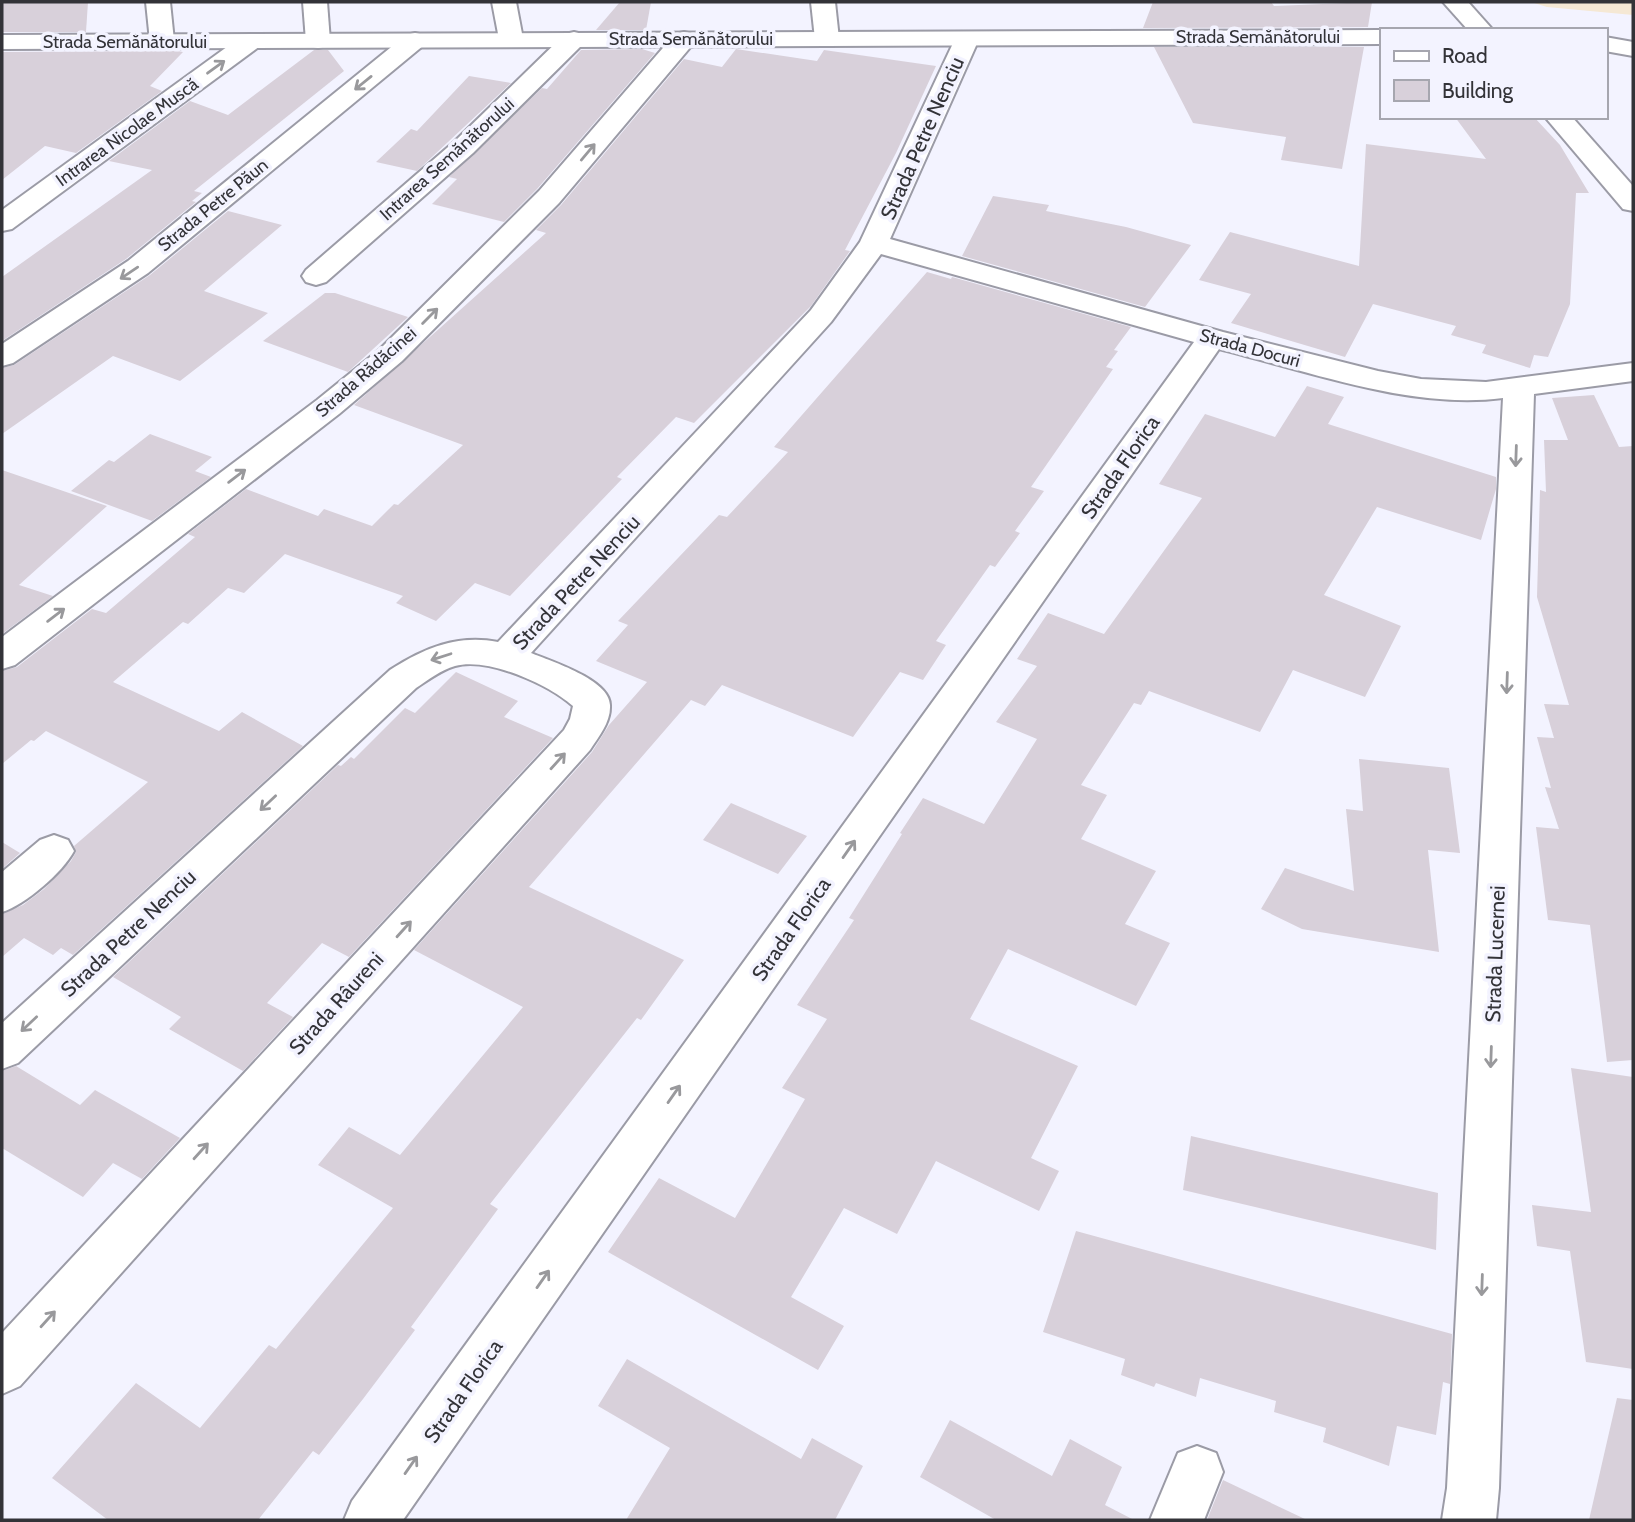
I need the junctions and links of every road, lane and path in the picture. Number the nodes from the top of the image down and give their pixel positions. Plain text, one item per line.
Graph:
1 (158, 2) edge
2 (315, 2) edge
3 (504, 2) edge
4 (823, 2) edge
5 (1455, 2) edge
6 (1479, 28) edge
7 (1380, 37) edge
8 (827, 38) junction
9 (511, 39) junction
10 (575, 39) junction
11 (684, 39) junction
12 (967, 39) junction
13 (415, 40) junction
14 (162, 41) junction
15 (251, 41) junction
16 (318, 41) junction
17 (2, 42) edge
18 (1607, 44) edge
19 (1633, 49) edge
20 (1560, 119) edge
21 (1633, 203) edge
22 (2, 223) edge
23 (874, 243) junction
24 (316, 276) dead end
25 (1212, 338) junction
26 (2, 357) edge
27 (1633, 372) edge
28 (1519, 388) junction
29 (2, 656) edge
30 (508, 656) junction
31 (54, 851) dead end
32 (2, 896) edge
33 (2, 1050) edge
34 (2, 1369) edge
35 (1197, 1472) dead end
36 (371, 1520) edge
37 (1177, 1520) edge
38 (1469, 1520) edge

1 - 14 street
2 - 16 street
3 - 9 street
4 - 8 street
5 - 6 street
7 - 12 street, Strada Semănătorului
8 - 11 street, Strada Semănătorului
8 - 12 street, Strada Semănătorului
9 - 10 street, Strada Semănătorului
9 - 13 street, Strada Semănătorului
10 - 11 street, Strada Semănătorului
10 - 24 street, Intrarea Semănătorului
29 -> 11 street, Strada Rădăcinei
12 - 23 street, Strada Petre Nenciu
13 - 16 street, Strada Semănătorului
13 -> 26 street, Strada Petre Păun
14 - 15 street, Strada Semănătorului
14 - 17 street, Strada Semănătorului
15 - 16 street, Strada Semănătorului
22 -> 15 street, Intrarea Nicolae Muscă
18 - 19 street
20 - 21 street
23 - 25 street, Strada Docuri
23 - 30 street, Strada Petre Nenciu
25 - 28 street, Strada Docuri
36 -> 25 street, Strada Florica
27 - 28 street, Strada Docuri
28 -> 38 street, Strada Lucernei
30 -> 33 street, Strada Petre Nenciu
34 -> 30 street, Strada Râureni
31 - 32 street
35 - 37 street

